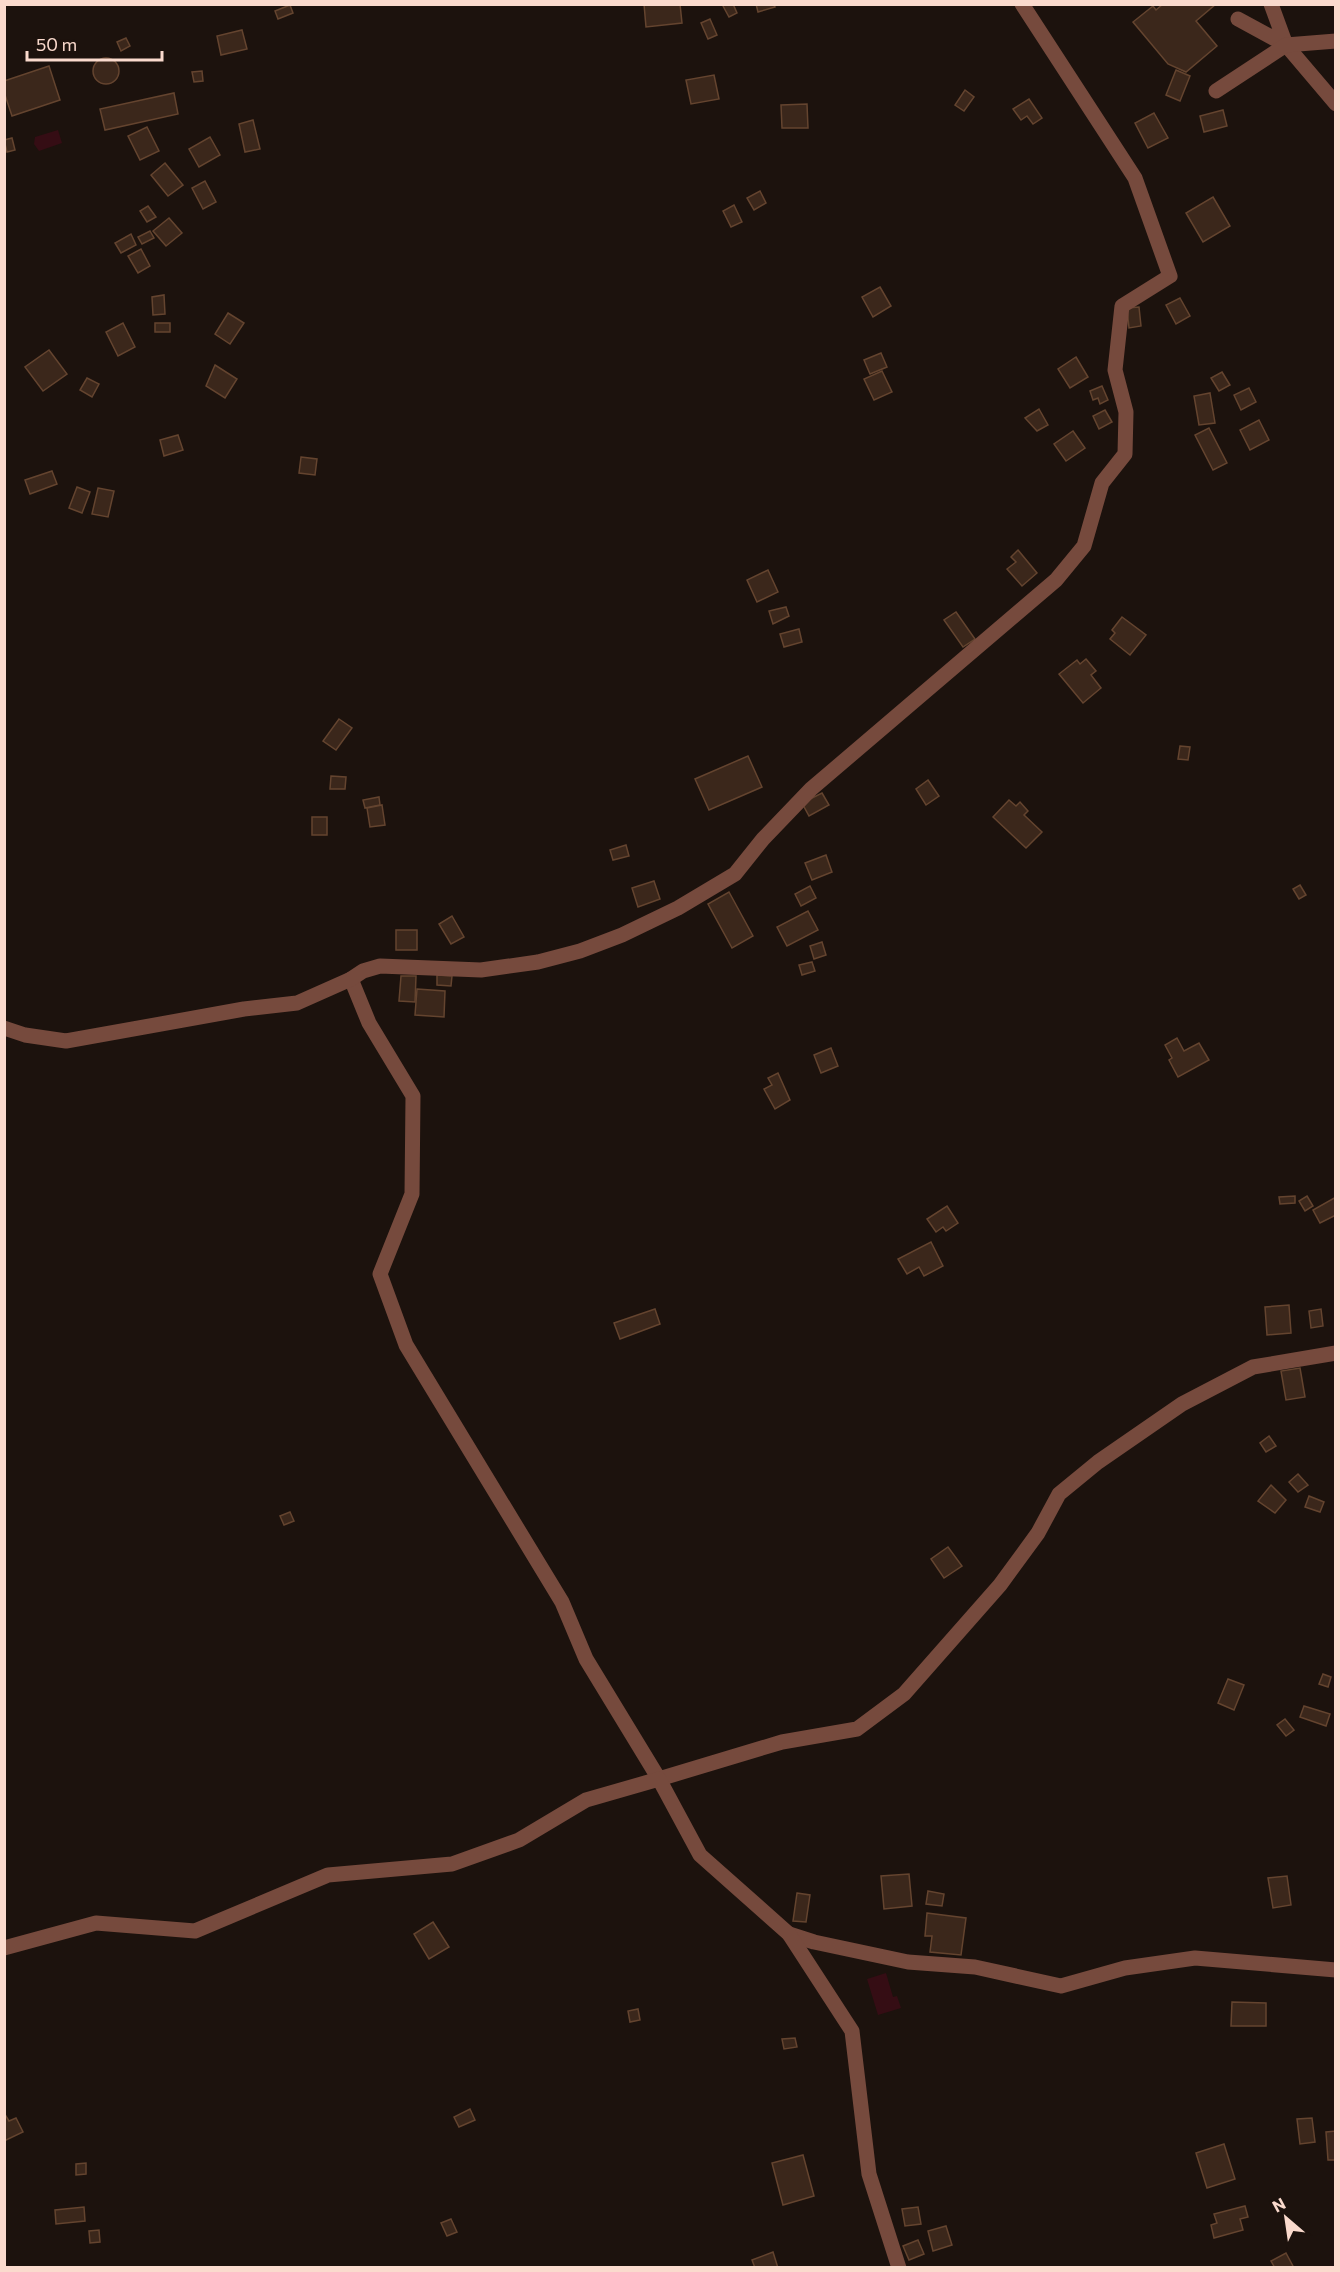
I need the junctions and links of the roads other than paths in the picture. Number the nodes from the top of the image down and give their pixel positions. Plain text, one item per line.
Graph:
1 (1022, 4) edge
2 (1271, 4) edge
3 (1238, 19) dead end
4 (1335, 41) edge
5 (1286, 45) junction
6 (1216, 91) dead end
7 (1335, 104) edge
8 (351, 979) junction
9 (4, 1028) edge
10 (1335, 1353) edge
11 (659, 1779) junction
12 (789, 1934) junction
13 (4, 1948) edge
14 (1335, 1970) edge
15 (899, 2268) edge

1 - 8 street
2 - 5 street
3 - 5 street
4 - 5 street
5 - 6 street
5 - 7 street
8 - 9 street
8 - 11 street
10 - 11 street
11 - 12 street
11 - 13 street
12 - 14 street
12 - 15 street

